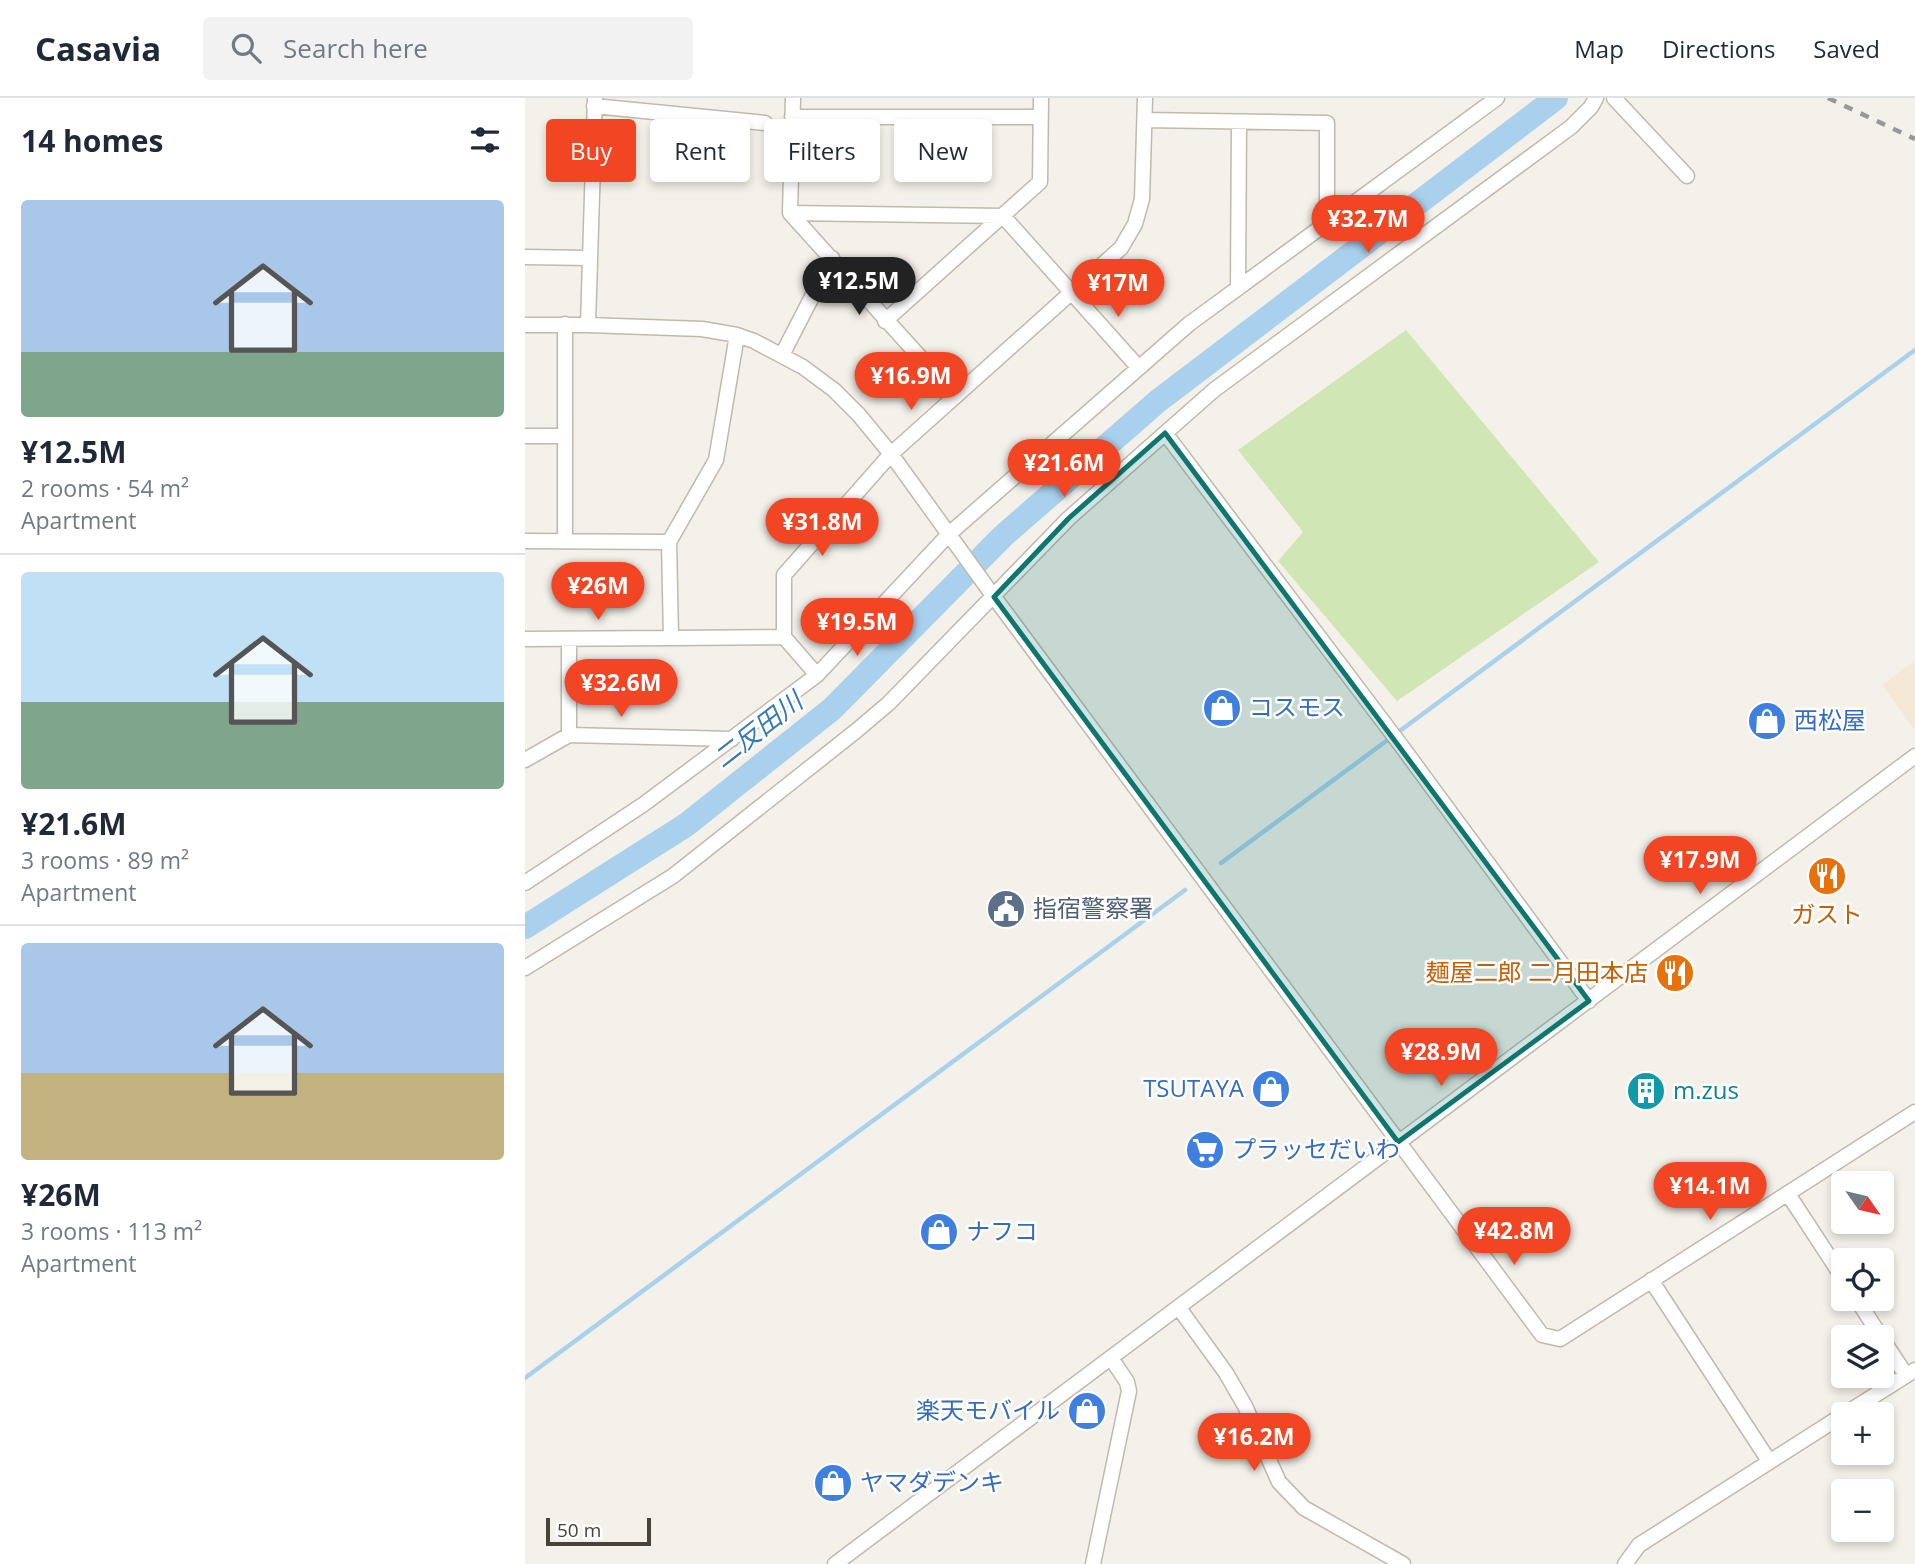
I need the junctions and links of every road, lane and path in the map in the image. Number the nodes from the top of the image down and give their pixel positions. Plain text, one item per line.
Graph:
1 (793, 98) edge
2 (1041, 98) edge
3 (1145, 98) edge
4 (1497, 98) edge
5 (1596, 98) edge
6 (1614, 98) edge
7 (594, 102) edge
8 (792, 117) junction
9 (1041, 117) junction
10 (1145, 120) junction
11 (1239, 122) junction
12 (764, 123) edge
13 (1687, 176) dead end
14 (790, 213) junction
15 (1003, 216) junction
16 (1327, 223) junction
17 (525, 257) edge
18 (590, 258) junction
19 (832, 258) junction
20 (1238, 288) junction
21 (1072, 293) junction
22 (885, 321) junction
23 (565, 324) junction
24 (525, 325) edge
25 (588, 325) junction
26 (737, 335) junction
27 (782, 355) junction
28 (1139, 368) junction
29 (955, 396) junction
30 (1165, 433) junction
31 (525, 436) edge
32 (565, 436) junction
33 (891, 454) junction
34 (953, 539) junction
35 (565, 540) junction
36 (525, 541) edge
37 (669, 542) junction
38 (994, 597) junction
39 (784, 637) junction
40 (671, 638) junction
41 (525, 639) edge
42 (569, 639) junction
43 (817, 676) junction
44 (569, 735) junction
45 (732, 738) junction
46 (1915, 756) edge
47 (525, 760) edge
48 (525, 883) edge
49 (525, 968) edge
50 (1589, 1001) junction
51 (1915, 1112) edge
52 (1398, 1142) junction
53 (1788, 1194) junction
54 (1831, 1260) edge
55 (1651, 1280) junction
56 (1179, 1308) junction
57 (1894, 1353) edge
58 (1111, 1358) junction
59 (1911, 1373) edge
60 (1865, 1402) edge
61 (1831, 1423) edge
62 (1769, 1461) junction
63 (835, 1564) edge
64 (1093, 1564) edge
65 (1403, 1564) edge
66 (1625, 1564) edge

1 - 8 street
2 - 9 street
3 - 10 street
4 - 16 street
5 - 30 street
6 - 13 street
7 - 12 street
7 - 18 street
8 - 9 street
8 - 14 street
9 - 15 street
10 - 11 street
10 - 21 street
11 - 16 street
11 - 20 street
14 - 15 street
14 - 19 street
15 - 21 street
15 - 22 street
16 - 20 street
17 - 18 street
18 - 25 street
19 - 22 street
19 - 27 street
20 - 28 street
21 - 28 street
21 - 29 street
22 - 29 street
23 - 24 street
23 - 25 street
23 - 32 street
25 - 26 street
26 - 27 street
26 - 37 street
27 - 33 street
28 - 34 street
29 - 33 street
30 - 38 street
30 - 50 street
31 - 32 street
32 - 35 street
33 - 34 street
33 - 39 street
34 - 38 street
34 - 43 street
35 - 36 street
35 - 37 street
37 - 40 street
38 - 49 street
38 - 52 street
39 - 40 street
39 - 43 street
40 - 42 street
41 - 42 street
42 - 44 street
43 - 45 street
44 - 45 street
44 - 47 street
45 - 48 street
46 - 50 street
50 - 52 street
51 - 53 street
52 - 55 street
52 - 56 street
53 - 54 street
53 - 55 street
55 - 62 street
56 - 58 street
56 - 65 street
57 - 59 street
58 - 63 street
58 - 64 street
59 - 60 street
61 - 62 street
62 - 66 street

